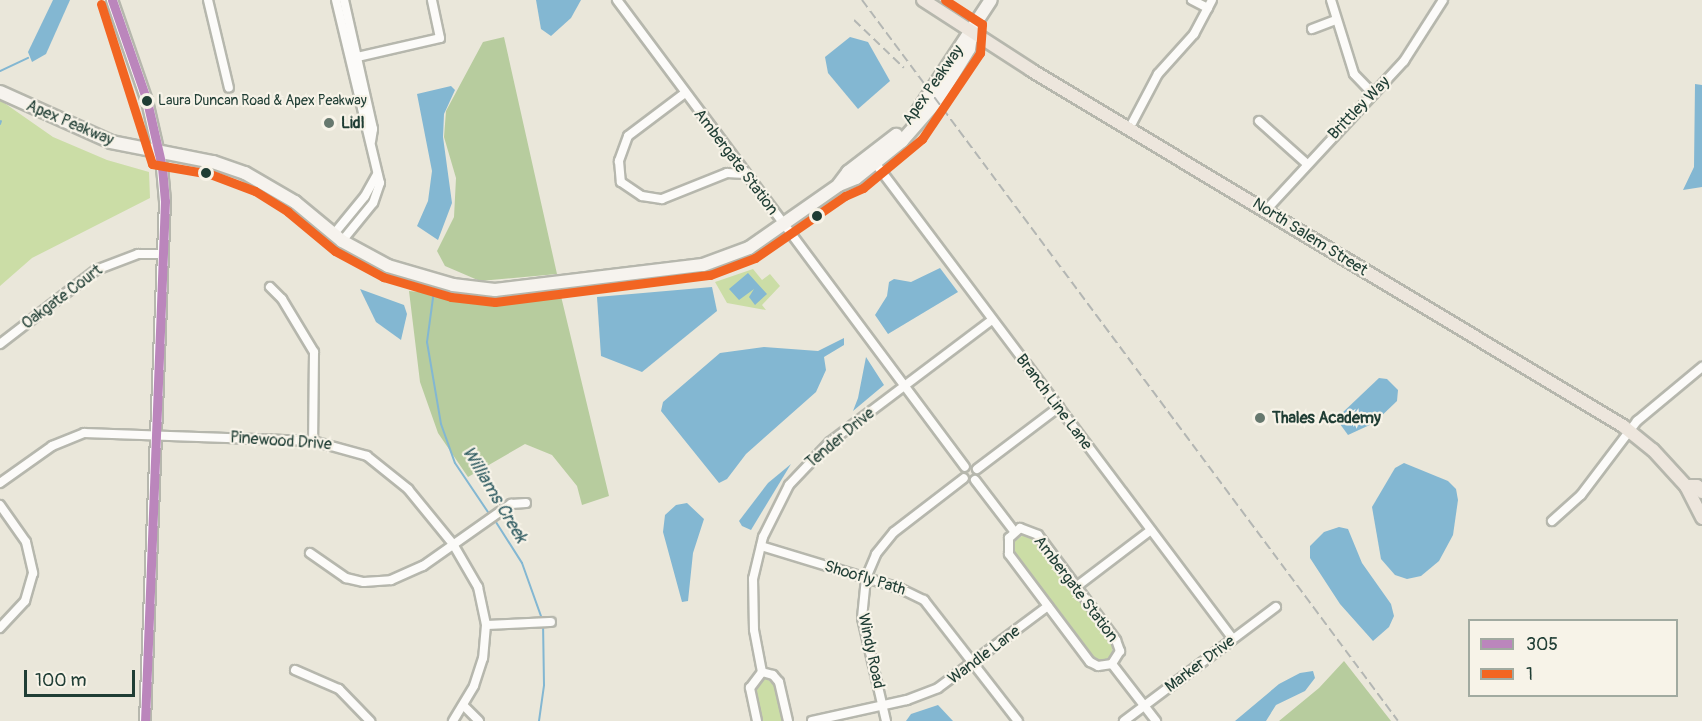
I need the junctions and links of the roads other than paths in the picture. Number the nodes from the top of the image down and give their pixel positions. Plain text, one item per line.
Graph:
1 (112, 0) edge
2 (208, 0) edge
3 (336, 0) edge
4 (344, 0) edge
5 (432, 0) edge
6 (617, 0) edge
7 (923, 0) edge
8 (991, 0) edge
9 (1192, 0) edge
10 (1331, 0) edge
11 (1443, 0) edge
12 (1210, 4) edge
13 (1336, 20) junction
14 (1312, 29) dead end
15 (972, 31) junction
16 (353, 58) junction
17 (229, 88) dead end
18 (0, 92) edge
19 (685, 93) junction
20 (1373, 94) junction
21 (1259, 121) dead end
22 (1129, 129) junction
23 (159, 154) junction
24 (1306, 163) junction
25 (876, 164) junction
26 (745, 174) junction
27 (839, 185) junction
28 (1267, 209) junction
29 (784, 226) junction
30 (338, 238) junction
31 (164, 254) junction
32 (270, 287) dead end
33 (992, 320) junction
34 (0, 344) edge
35 (1702, 367) edge
36 (904, 386) junction
37 (1059, 407) junction
38 (1628, 430) junction
39 (159, 435) junction
40 (313, 441) junction
41 (965, 467) junction
42 (977, 468) junction
43 (964, 478) junction
44 (975, 480) junction
45 (0, 483) edge
46 (1686, 486) junction
47 (1702, 492) edge
48 (526, 503) dead end
49 (0, 505) edge
50 (1702, 518) edge
51 (1552, 521) dead end
52 (1151, 530) junction
53 (1014, 531) junction
54 (453, 544) junction
55 (761, 546) junction
56 (310, 553) dead end
57 (866, 578) junction
58 (1076, 587) junction
59 (1048, 606) junction
60 (1276, 607) dead end
61 (551, 622) dead end
62 (486, 625) junction
63 (0, 628) edge
64 (1233, 639) junction
65 (975, 664) junction
66 (1112, 664) junction
67 (295, 670) dead end
68 (762, 672) junction
69 (883, 705) junction
70 (464, 706) junction
71 (1144, 706) junction
72 (145, 721) edge
73 (370, 721) edge
74 (453, 721) edge
75 (479, 721) edge
76 (758, 721) edge
77 (788, 721) edge
78 (812, 721) edge
79 (886, 721) edge
80 (1018, 721) edge
81 (1124, 721) edge
82 (1156, 721) edge

1 - 23 street
2 - 17 street
3 - 16 street
4 - 16 street
5 - 16 street
6 - 19 street, Ambergate Station
7 - 15 main road, North Salem Street
8 - 15 main road, Apex Peakway
9 - 12 street
10 - 13 street
11 - 20 street, Brittley Way
12 - 22 street
13 - 14 street
13 - 20 street
15 - 22 main road, North Salem Street
15 - 25 main road, Apex Peakway
15 - 27 main road, Apex Peakway
16 - 30 street
18 - 23 main road, Apex Peakway
19 - 26 street, Ambergate Station
19 - 26 street
20 - 24 street, Brittley Way
21 - 24 street
22 - 28 main road, North Salem Street
23 - 30 main road, Apex Peakway
23 - 31 street
24 - 28 street, Brittley Way
25 - 27 main road, Apex Peakway
25 - 33 street, Branch Line Lane
26 - 29 street, Ambergate Station
27 - 29 main road, Apex Peakway
28 - 38 main road, North Salem Street
29 - 30 main road, Apex Peakway
29 - 36 street, Ambergate Station
31 - 34 street, Oakgate Court
31 - 39 street
32 - 40 street
33 - 36 street, Tender Drive
33 - 37 street, Branch Line Lane
35 - 38 street
36 - 41 street, Ambergate Station
36 - 55 street, Tender Drive
37 - 42 street
37 - 52 street, Branch Line Lane
38 - 46 main road, North Salem Street
38 - 51 street
39 - 40 street, Pinewood Drive
39 - 45 street, Pinewood Drive
39 - 72 street
40 - 54 street, Pinewood Drive
41 - 42 street
41 - 43 street
42 - 44 street
43 - 44 street
43 - 57 street, Windy Road
44 - 53 street, Ambergate Station
46 - 47 main road, North Salem Street
46 - 50 main road, North Salem Street
48 - 54 street
49 - 63 street
52 - 58 street
52 - 64 street, Branch Line Lane
53 - 58 street, Ambergate Station
53 - 59 street, Ambergate Station
54 - 56 street
54 - 62 street, Pinewood Drive
55 - 57 street, Shoofly Path
55 - 68 street, Tender Drive
57 - 65 street, Shoofly Path
57 - 69 street, Windy Road
58 - 66 street, Ambergate Station
59 - 65 street, Wandle Lane
59 - 66 street, Ambergate Station
60 - 64 street, Marker Drive
61 - 62 street
62 - 70 street, Pinewood Drive
64 - 71 street, Marker Drive
65 - 69 street, Wandle Lane
65 - 80 street, Shoofly Path
66 - 71 street, Ambergate Station
67 - 73 street
68 - 76 street, Tender Drive
68 - 77 street
69 - 78 street, Wandle Lane
69 - 79 street, Windy Road
70 - 74 street, Pinewood Drive
70 - 75 street
71 - 81 street, Marker Drive
71 - 82 street, Ambergate Station

